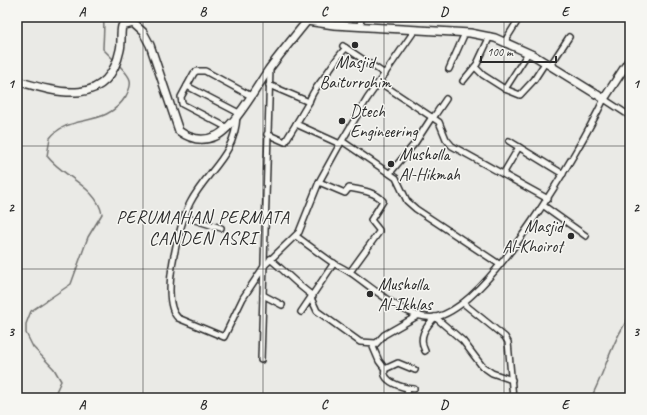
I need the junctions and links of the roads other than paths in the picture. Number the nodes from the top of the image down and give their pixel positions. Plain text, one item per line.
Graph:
1 (125, 17) edge
2 (299, 17) edge
3 (361, 17) edge
4 (520, 17) edge
5 (308, 19) edge
6 (122, 26) junction
7 (360, 27) junction
8 (415, 30) junction
9 (465, 33) junction
10 (490, 36) junction
11 (569, 37) dead end
12 (505, 41) junction
13 (528, 53) junction
14 (630, 59) edge
15 (548, 64) junction
16 (475, 67) junction
17 (270, 68) junction
18 (449, 69) dead end
19 (385, 74) junction
20 (17, 81) edge
21 (463, 81) dead end
22 (379, 82) junction
23 (269, 85) junction
24 (187, 86) junction
25 (505, 89) junction
26 (251, 96) junction
27 (446, 99) dead end
28 (604, 99) junction
29 (309, 102) junction
30 (238, 114) junction
31 (630, 116) edge
32 (432, 117) junction
33 (296, 124) junction
34 (228, 128) junction
35 (267, 134) junction
36 (509, 141) dead end
37 (341, 142) junction
38 (519, 147) junction
39 (390, 173) junction
40 (503, 174) junction
41 (563, 174) junction
42 (319, 182) junction
43 (548, 199) junction
44 (544, 206) junction
45 (185, 216) junction
46 (221, 228) dead end
47 (296, 236) junction
48 (586, 236) dead end
49 (270, 259) junction
50 (334, 264) junction
51 (499, 264) junction
52 (265, 265) junction
53 (350, 272) junction
54 (263, 295) junction
55 (312, 297) junction
56 (463, 303) junction
57 (282, 305) dead end
58 (301, 312) dead end
59 (419, 315) junction
60 (435, 317) junction
61 (376, 342) junction
62 (425, 351) dead end
63 (261, 360) dead end
64 (385, 368) junction
65 (415, 370) dead end
66 (512, 380) junction
67 (408, 389) junction
68 (414, 389) dead end
69 (406, 398) edge
70 (513, 398) edge

1 - 6 street
2 - 5 street
3 - 7 street
4 - 12 street
5 - 7 street
5 - 17 street
6 - 20 street
6 - 34 street
7 - 8 street
8 - 9 street
8 - 19 street
9 - 10 street
9 - 18 street
10 - 12 street
10 - 16 street
11 - 15 street
12 - 13 street
13 - 15 street
13 - 25 street
14 - 28 street
15 - 25 street
15 - 28 street
16 - 21 street
16 - 25 street
17 - 23 street
17 - 26 street
19 - 22 street
19 - 29 street
22 - 32 street
22 - 37 street
23 - 29 street
23 - 35 street
24 - 26 street
24 - 30 street
24 - 34 street
26 - 30 street
27 - 32 street
28 - 31 street
28 - 41 street
29 - 33 street
30 - 34 street
30 - 45 street
32 - 39 street
32 - 40 street
33 - 35 street
33 - 37 street
35 - 52 street
36 - 38 street
37 - 39 street
37 - 42 street
38 - 40 street
38 - 41 street
39 - 51 street
40 - 43 street
41 - 43 street
42 - 47 street
42 - 53 street
43 - 44 street
44 - 48 street
44 - 51 street
45 - 46 street
45 - 52 street
47 - 49 street
47 - 50 street
49 - 52 street
49 - 55 street
50 - 53 street
50 - 55 street
51 - 56 street
52 - 54 street
53 - 59 street
54 - 57 street
54 - 63 street
55 - 58 street
55 - 61 street
56 - 60 street
56 - 66 street
59 - 60 street
59 - 61 street
60 - 62 street
60 - 66 street
61 - 64 street
64 - 65 street
64 - 67 street
66 - 70 street
67 - 68 street
67 - 69 street

